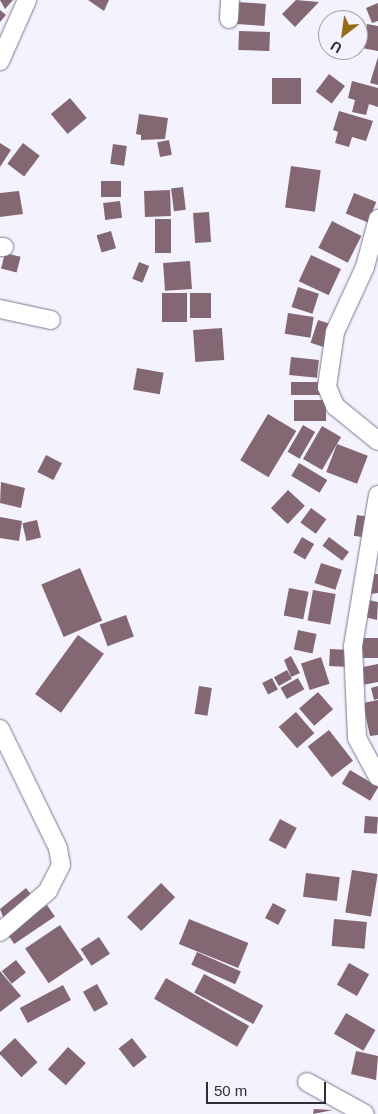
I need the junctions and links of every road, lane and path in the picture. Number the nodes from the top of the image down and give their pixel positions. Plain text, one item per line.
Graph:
1 (26, 0) edge
2 (230, 0) edge
3 (229, 19) dead end
4 (0, 61) edge
5 (378, 219) edge
6 (0, 309) edge
7 (51, 320) dead end
8 (378, 441) edge
9 (378, 495) edge
10 (0, 729) edge
11 (378, 778) edge
12 (0, 932) edge
13 (306, 1082) dead end
14 (365, 1114) edge

1 - 4 street
2 - 3 street
5 - 8 street
6 - 7 street
9 - 11 street
10 - 12 street
13 - 14 street

